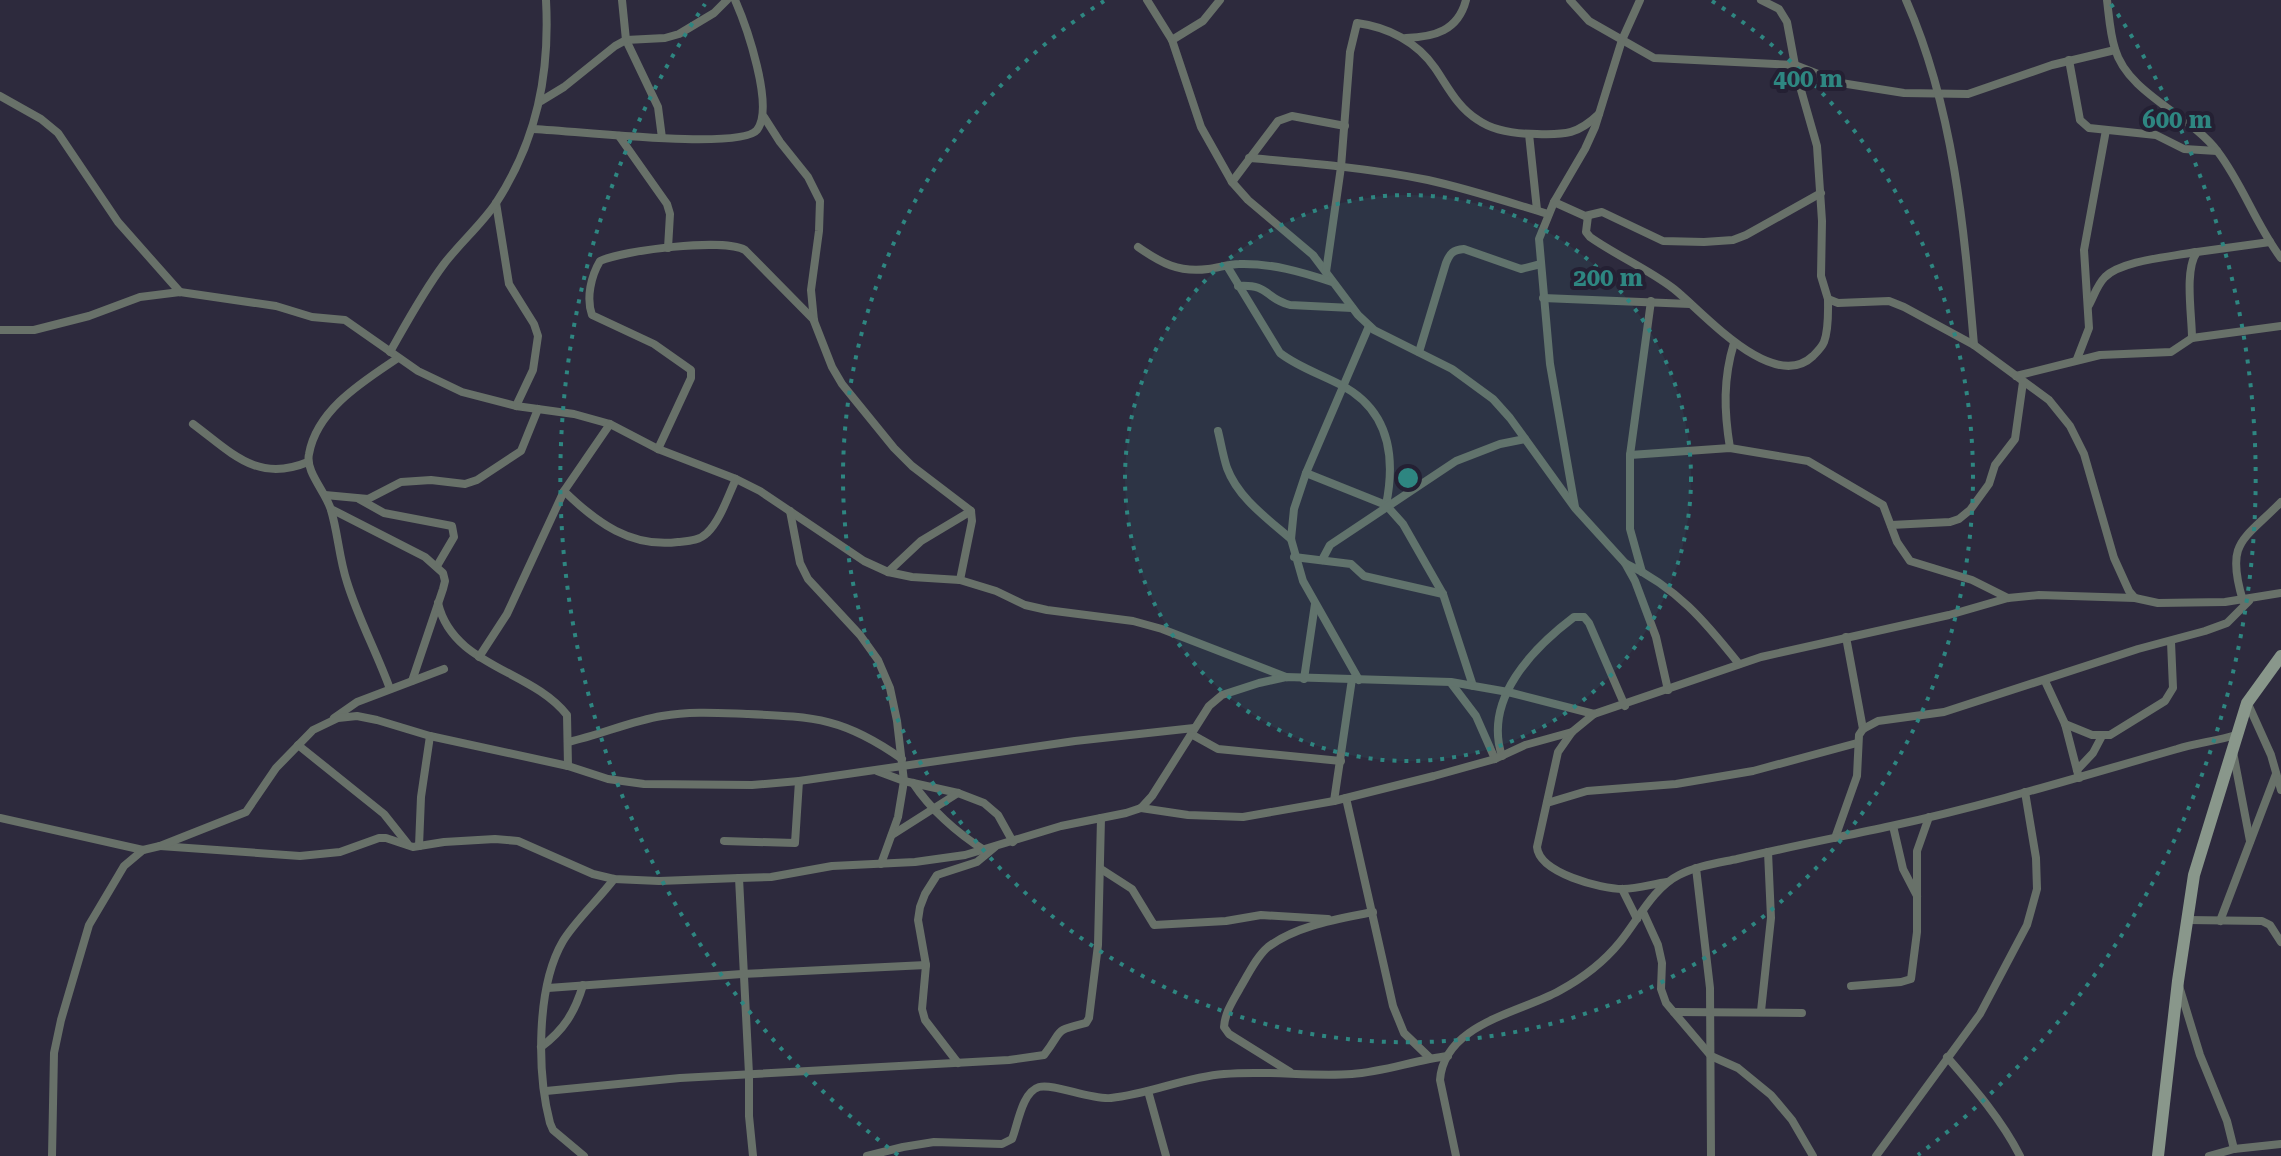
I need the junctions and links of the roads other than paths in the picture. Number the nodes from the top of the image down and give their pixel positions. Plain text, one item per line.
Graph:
1 (546, 0) edge
2 (622, 0) edge
3 (727, 0) edge
4 (735, 0) edge
5 (1147, 0) edge
6 (1220, 0) edge
7 (1466, 0) edge
8 (1570, 0) edge
9 (1640, 0) edge
10 (1761, 0) edge
11 (1906, 0) edge
12 (2107, 0) edge
13 (1405, 38) junction
14 (626, 40) junction
15 (1172, 40) junction
16 (1622, 40) junction
17 (2115, 50) junction
18 (2069, 60) junction
19 (1795, 65) junction
20 (1937, 95) junction
21 (0, 96) edge
22 (541, 101) junction
23 (1599, 114) junction
24 (764, 117) junction
25 (1345, 126) junction
26 (532, 129) junction
27 (2106, 130) junction
28 (1529, 134) junction
29 (619, 136) junction
30 (662, 138) junction
31 (2217, 151) junction
32 (1249, 158) junction
33 (1341, 167) junction
34 (1232, 182) junction
35 (1821, 193) junction
36 (1554, 202) junction
37 (496, 203) junction
38 (1537, 210) junction
39 (1548, 214) junction
40 (1588, 216) junction
41 (2270, 242) junction
42 (1138, 247) dead end
43 (668, 248) junction
44 (2197, 252) junction
45 (2281, 258) edge
46 (1541, 264) junction
47 (1227, 266) junction
48 (1326, 272) junction
49 (1333, 282) junction
50 (1238, 286) junction
51 (180, 292) junction
52 (1543, 298) junction
53 (1828, 299) junction
54 (1651, 301) junction
55 (1691, 304) junction
56 (2089, 306) junction
57 (1352, 308) junction
58 (814, 321) junction
59 (1369, 326) junction
60 (2281, 326) edge
61 (0, 330) edge
62 (2192, 338) junction
63 (1734, 343) junction
64 (1974, 345) junction
65 (1419, 352) junction
66 (394, 355) junction
67 (2077, 359) junction
68 (2019, 379) junction
69 (1345, 386) junction
70 (516, 406) junction
71 (538, 409) junction
72 (193, 424) dead end
73 (610, 424) junction
74 (1218, 431) dead end
75 (1525, 439) junction
76 (1730, 448) junction
77 (658, 449) junction
78 (1630, 455) junction
79 (308, 462) junction
80 (1306, 473) junction
81 (736, 479) junction
82 (564, 491) junction
83 (325, 495) junction
84 (358, 499) junction
85 (2281, 502) edge
86 (1387, 506) junction
87 (1575, 508) junction
88 (331, 509) junction
89 (790, 511) junction
90 (971, 511) junction
91 (1891, 525) junction
92 (1291, 539) junction
93 (1294, 557) junction
94 (1322, 560) junction
95 (1625, 563) junction
96 (437, 566) junction
97 (888, 572) junction
98 (1642, 572) junction
99 (960, 580) junction
100 (2281, 593) edge
101 (1443, 594) junction
102 (2008, 598) junction
103 (2135, 598) junction
104 (2246, 600) junction
105 (438, 602) junction
106 (1315, 604) junction
107 (1846, 637) junction
108 (2171, 642) junction
109 (2281, 656) edge
110 (479, 657) junction
111 (1739, 664) junction
112 (444, 669) dead end
113 (1286, 677) junction
114 (1304, 679) junction
115 (1355, 680) junction
116 (412, 681) junction
117 (2045, 681) junction
118 (1451, 682) junction
119 (1473, 686) junction
120 (390, 689) junction
121 (1668, 690) junction
122 (1508, 692) junction
123 (2247, 703) junction
124 (1625, 706) junction
125 (1594, 714) junction
126 (331, 721) junction
127 (2065, 724) junction
128 (1863, 729) junction
129 (1192, 731) junction
130 (1572, 732) junction
131 (430, 736) junction
132 (2102, 736) junction
133 (2234, 741) junction
134 (568, 742) junction
135 (1857, 743) junction
136 (298, 745) junction
137 (1499, 757) junction
138 (1341, 761) junction
139 (902, 763) junction
140 (568, 766) junction
141 (876, 771) junction
142 (2078, 774) junction
143 (2276, 774) junction
144 (799, 781) junction
145 (908, 782) junction
146 (2281, 790) edge
147 (2025, 792) junction
148 (958, 793) junction
149 (1346, 798) junction
150 (1334, 801) junction
151 (1547, 803) junction
152 (934, 807) junction
153 (1141, 808) junction
154 (1929, 817) junction
155 (0, 818) edge
156 (1101, 818) junction
157 (1893, 826) junction
158 (892, 835) junction
159 (1835, 838) junction
160 (724, 841) dead end
161 (1013, 842) junction
162 (2251, 843) junction
163 (408, 844) junction
164 (160, 846) junction
165 (419, 846) junction
166 (996, 847) junction
167 (143, 850) junction
168 (984, 850) junction
169 (1768, 852) junction
170 (881, 864) junction
171 (1696, 868) junction
172 (1101, 869) junction
173 (739, 878) junction
174 (614, 879) junction
175 (1668, 882) junction
176 (1622, 889) junction
177 (1917, 897) junction
178 (1373, 912) junction
179 (1640, 915) junction
180 (1334, 920) junction
181 (2188, 920) junction
182 (2220, 921) junction
183 (2281, 942) edge
184 (926, 965) junction
185 (742, 974) junction
186 (2178, 981) junction
187 (583, 985) junction
188 (1851, 986) dead end
189 (548, 988) junction
190 (1710, 1011) junction
191 (1761, 1011) junction
192 (1674, 1012) junction
193 (1802, 1013) dead end
194 (541, 1047) junction
195 (1448, 1056) junction
196 (1711, 1056) junction
197 (1947, 1057) junction
198 (1430, 1058) junction
199 (958, 1063) junction
200 (749, 1074) junction
201 (1294, 1074) junction
202 (546, 1091) junction
203 (1148, 1091) junction
204 (2281, 1144) edge
205 (2234, 1149) junction
206 (52, 1156) edge
207 (584, 1156) edge
208 (753, 1156) edge
209 (867, 1156) edge
210 (1166, 1156) edge
211 (1456, 1156) edge
212 (1711, 1156) edge
213 (1813, 1156) edge
214 (1876, 1156) edge
215 (2020, 1156) edge
216 (2158, 1156) edge
217 (2209, 1156) edge

1 - 22 street
2 - 14 street
3 - 14 street
4 - 24 street
5 - 15 street
6 - 15 street
7 - 13 street
8 - 16 street
9 - 16 street
10 - 19 street
11 - 20 street
12 - 17 street
13 - 25 street
13 - 28 street
14 - 22 street
14 - 30 street
15 - 34 street
16 - 19 street
16 - 23 street
17 - 18 street
17 - 31 street
18 - 20 street
18 - 27 street
19 - 20 street
19 - 35 street
20 - 64 street
21 - 51 street
22 - 26 street
23 - 28 street
23 - 36 street
24 - 30 street
24 - 58 street
25 - 32 street
25 - 33 street
26 - 29 street
26 - 37 street
27 - 31 street
27 - 56 street
28 - 38 street
29 - 30 street
29 - 43 street
31 - 41 street
32 - 33 street
32 - 34 street
33 - 38 street
33 - 48 street
34 - 48 street
35 - 40 street
35 - 53 street
36 - 39 street
36 - 40 street
37 - 66 street
37 - 70 street
38 - 39 street
39 - 46 street
40 - 55 street
41 - 44 street
41 - 45 street
42 - 47 street
43 - 58 street
43 - 77 street
44 - 56 street
44 - 62 street
46 - 52 street
46 - 65 street
47 - 49 street
47 - 50 street
48 - 49 street
49 - 57 street
50 - 57 street
50 - 69 street
51 - 61 street
51 - 66 street
52 - 54 street
52 - 87 street
53 - 63 street
53 - 64 street
54 - 55 street
54 - 78 street
55 - 63 street
56 - 67 street
57 - 59 street
58 - 90 street
59 - 65 street
59 - 69 street
60 - 62 street
62 - 67 street
63 - 76 street
64 - 68 street
65 - 75 street
66 - 70 street
66 - 79 street
67 - 68 street
68 - 91 street
68 - 103 street
69 - 80 street
69 - 86 street
70 - 71 street
71 - 73 street
71 - 84 street
72 - 79 street
73 - 77 street
73 - 82 street
74 - 92 street
75 - 86 street
75 - 87 street
76 - 78 street
76 - 91 street
77 - 81 street
78 - 98 street
79 - 83 street
80 - 86 street
80 - 92 street
81 - 82 street
81 - 89 street
82 - 110 street
83 - 84 street
83 - 88 street
84 - 96 street
85 - 104 street
86 - 94 street
86 - 101 street
87 - 95 street
88 - 96 street
88 - 120 street
89 - 97 street
89 - 139 street
90 - 97 street
90 - 99 street
91 - 102 street
92 - 93 street
93 - 94 street
93 - 106 street
94 - 101 street
95 - 98 street
95 - 121 street
96 - 105 street
97 - 99 street
98 - 111 street
99 - 113 street
100 - 104 street
101 - 119 street
102 - 103 street
102 - 107 street
103 - 104 street
104 - 108 street
105 - 110 street
105 - 116 street
106 - 114 street
106 - 115 street
107 - 111 street
107 - 128 street
108 - 117 street
108 - 132 street
109 - 123 street
110 - 134 street
111 - 121 street
112 - 116 street
113 - 114 street
113 - 129 street
114 - 115 street
115 - 118 street
115 - 138 street
116 - 120 street
117 - 127 street
117 - 128 street
118 - 119 street
118 - 137 street
119 - 122 street
120 - 126 street
121 - 124 street
122 - 124 street
122 - 125 street
122 - 137 street
123 - 133 street
123 - 143 street
124 - 125 street
125 - 130 street
126 - 131 street
126 - 136 street
127 - 132 street
127 - 142 street
128 - 135 street
129 - 138 street
129 - 139 street
129 - 153 street
130 - 137 street
130 - 151 street
131 - 140 street
131 - 165 street
132 - 142 street
133 - 142 street
133 - 162 street
133 - 181 street
134 - 139 street
134 - 140 street
135 - 151 street
135 - 159 street
136 - 163 street
136 - 164 street
137 - 149 street
138 - 150 street
139 - 141 street
139 - 145 street
140 - 144 street
141 - 144 street
141 - 145 street
142 - 147 street
143 - 146 street
143 - 162 street
144 - 160 street
145 - 148 street
145 - 152 street
145 - 158 street
147 - 154 street
147 - 197 street
148 - 152 street
148 - 161 street
149 - 150 street
149 - 178 street
150 - 153 street
151 - 176 street
152 - 158 street
152 - 168 street
153 - 156 street
154 - 157 street
154 - 177 street
155 - 167 street
156 - 161 street
156 - 172 street
157 - 159 street
157 - 177 street
158 - 170 street
159 - 169 street
161 - 166 street
162 - 182 street
163 - 164 street
163 - 165 street
164 - 167 street
165 - 174 street
166 - 168 street
166 - 184 street
167 - 206 street
168 - 170 street
169 - 171 street
169 - 191 street
170 - 173 street
171 - 175 street
171 - 190 street
172 - 180 street
172 - 199 street
173 - 174 street
173 - 185 street
174 - 189 street
175 - 176 street
175 - 179 street
176 - 179 street
177 - 188 street
178 - 180 street
178 - 198 street
179 - 192 street
179 - 195 street
180 - 201 street
181 - 182 street
181 - 186 street
182 - 183 street
184 - 185 street
184 - 199 street
185 - 187 street
185 - 200 street
186 - 205 street
186 - 216 street
187 - 189 street
187 - 194 street
189 - 194 street
190 - 191 street
190 - 192 street
190 - 196 street
191 - 193 street
192 - 196 street
194 - 202 street
195 - 198 street
195 - 211 street
196 - 212 street
196 - 213 street
197 - 214 street
197 - 215 street
198 - 201 street
199 - 200 street
200 - 202 street
200 - 208 street
201 - 203 street
202 - 207 street
203 - 209 street
203 - 210 street
204 - 205 street
205 - 217 street

